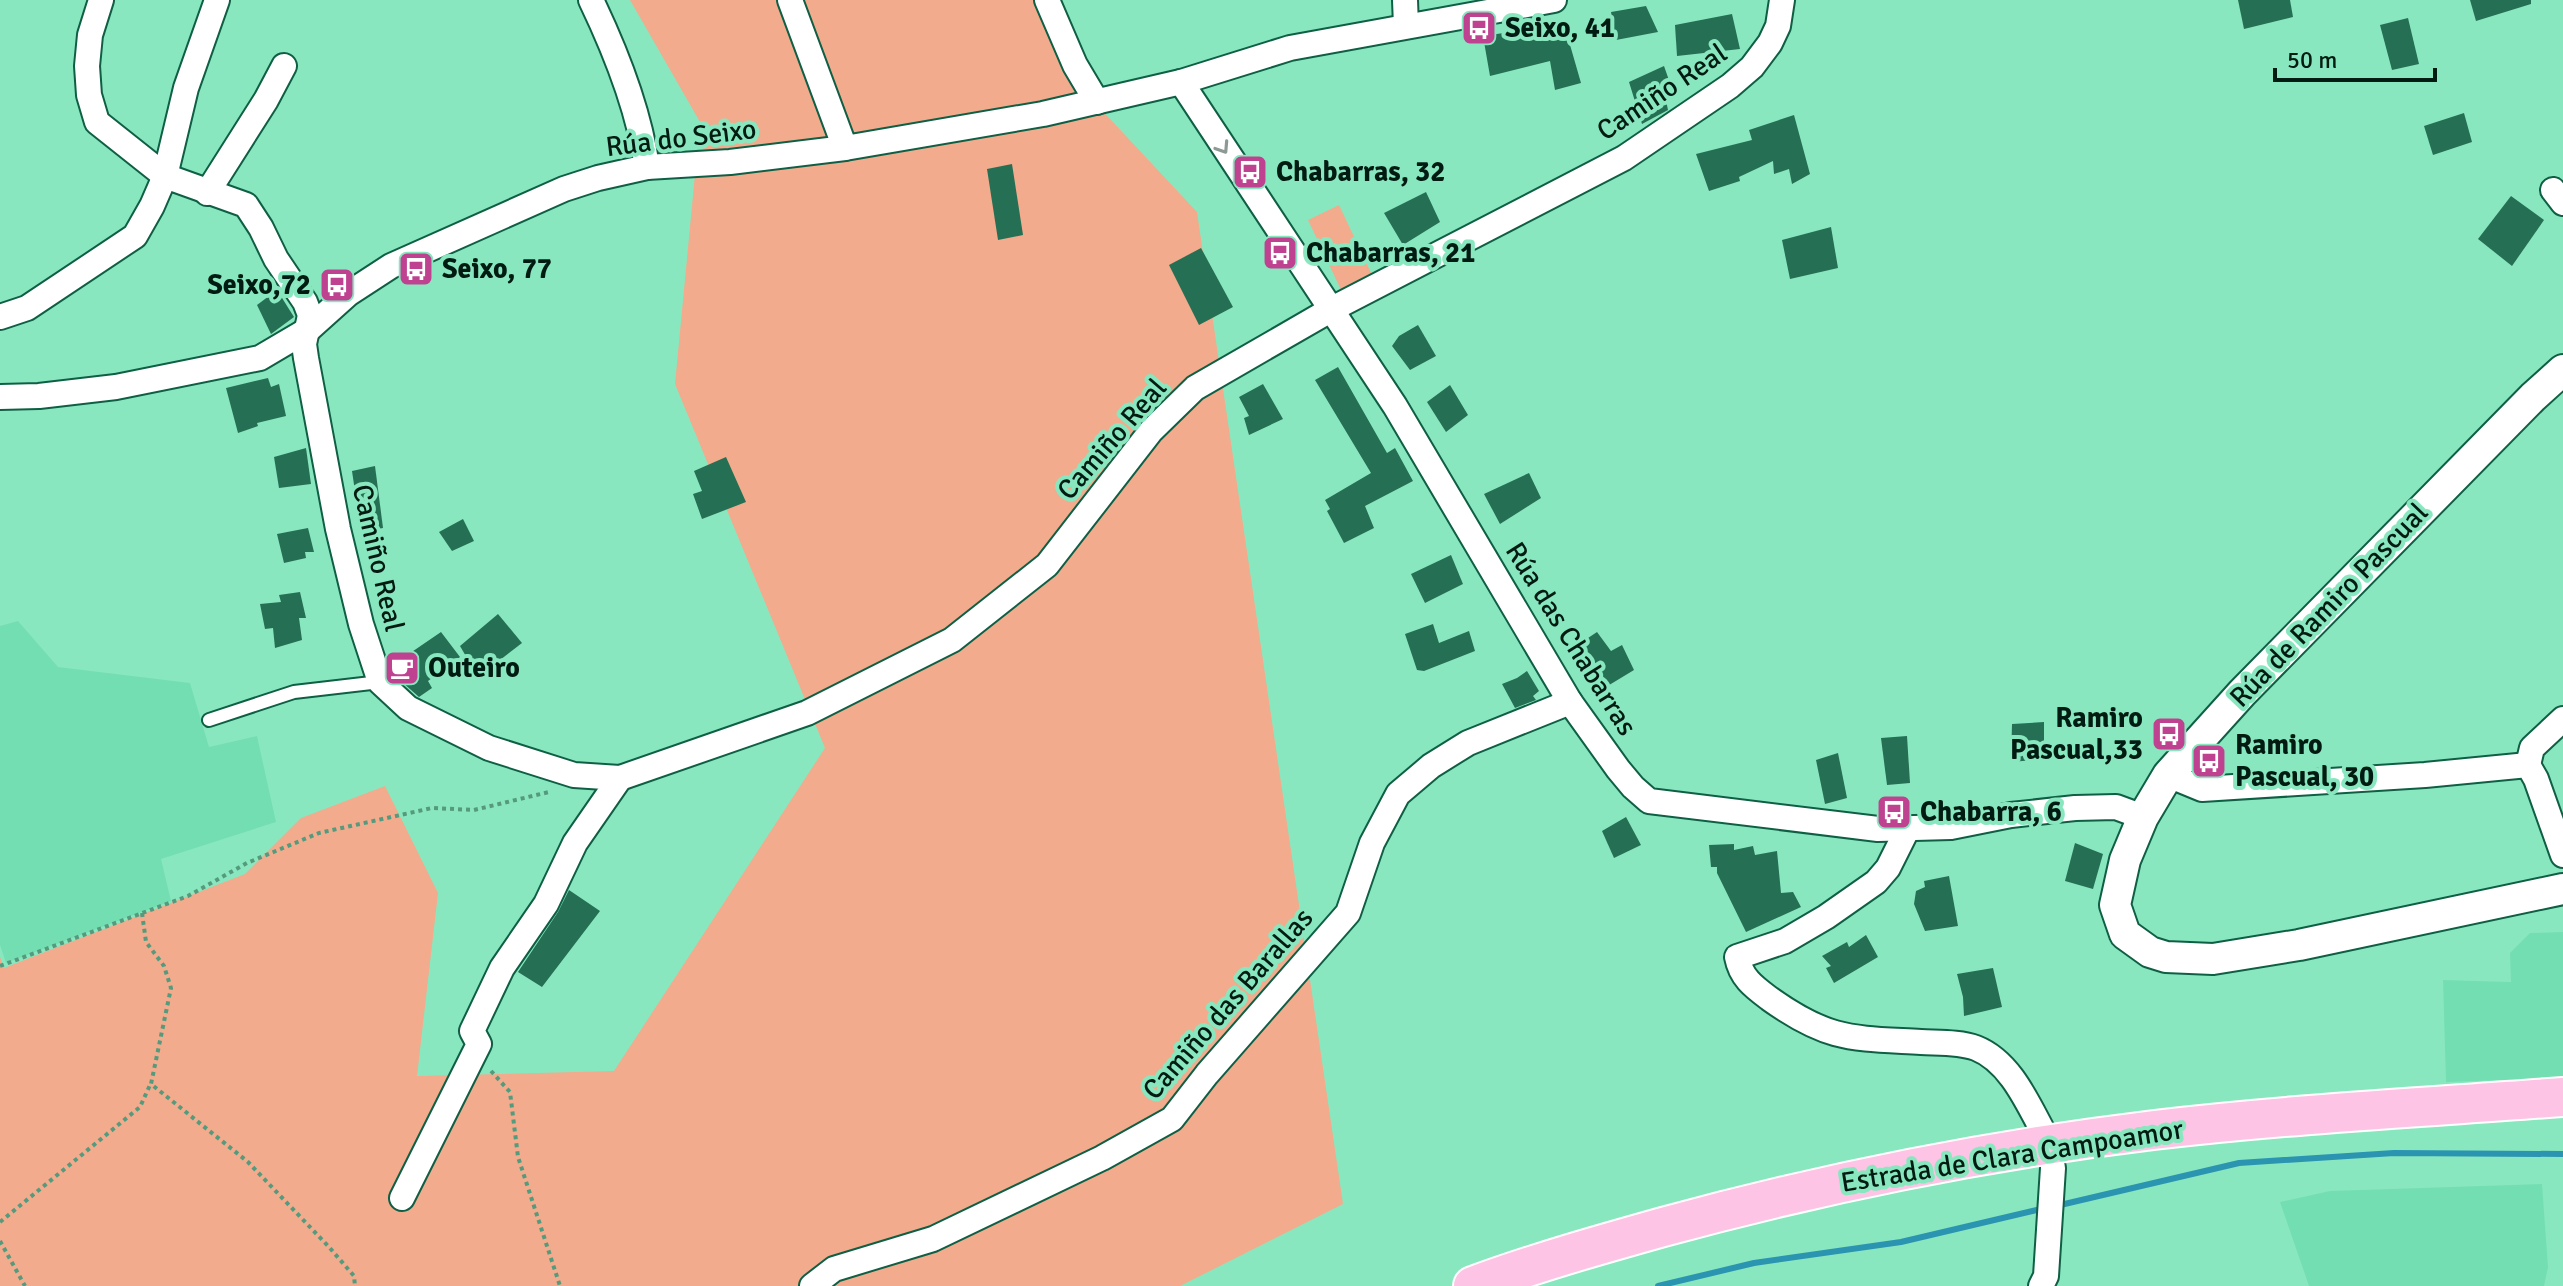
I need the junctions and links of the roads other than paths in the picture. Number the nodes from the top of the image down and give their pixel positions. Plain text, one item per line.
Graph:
1 (101, 0) edge
2 (217, 0) edge
3 (591, 0) edge
4 (790, 0) edge
5 (1047, 0) edge
6 (1405, 0) edge
7 (1554, 0) edge
8 (1782, 0) edge
9 (1406, 26) junction
10 (284, 66) dead end
11 (1181, 82) junction
12 (1097, 102) junction
13 (845, 148) junction
14 (647, 167) junction
15 (165, 176) junction
16 (207, 193) junction
17 (1332, 309) junction
18 (0, 317) edge
19 (309, 329) junction
20 (2563, 370) edge
21 (0, 397) edge
22 (380, 682) junction
23 (1570, 702) junction
24 (2563, 719) edge
25 (209, 720) dead end
26 (2528, 765) junction
27 (2168, 775) junction
28 (620, 778) junction
29 (2143, 817) junction
30 (1908, 828) junction
31 (2563, 855) edge
32 (2563, 889) edge
33 (2563, 1097) edge
34 (2563, 1120) edge
35 (2051, 1168) junction
36 (402, 1198) dead end
37 (812, 1286) edge
38 (1473, 1286) edge
39 (1546, 1286) edge
40 (2041, 1286) edge

1 - 15 street, Camiño Real
2 - 15 street
3 - 14 street
4 - 13 street
5 - 12 street
6 - 9 street
7 - 9 street, Rúa do Seixo
8 - 17 street, Camiño Real
9 - 11 street, Rúa do Seixo
10 - 16 street
11 - 12 street, Rúa do Seixo
11 -> 17 street, Rúa das Chabarras
12 - 13 street, Rúa do Seixo
13 - 14 street, Rúa do Seixo
14 - 19 street, Rúa do Seixo
15 - 16 street, Camiño Real
15 - 18 street
16 - 19 street, Camiño Real
17 - 23 street, Rúa das Chabarras
17 - 28 street, Camiño Real
19 - 21 street, Rúa do Seixo
19 - 22 street, Camiño Real
20 - 27 street, Rúa de Ramiro Pascual
22 - 25 lane
22 - 28 street, Camiño Real
23 - 30 street, Rúa das Chabarras
23 - 37 street, Camiño das Barallas
24 - 26 street
26 - 27 street
26 - 31 street
27 - 29 street, Rúa de Ramiro Pascual
28 - 36 street
29 - 30 street, Rúa das Chabarras
29 - 32 street, Rúa de Ramiro Pascual
30 - 35 street
33 - 35 main road, Estrada de Clara Campoamor
34 - 35 main road, Estrada de Clara Campoamor
35 - 38 main road, Estrada de Clara Campoamor
35 - 39 main road, Estrada de Clara Campoamor
35 - 40 street

